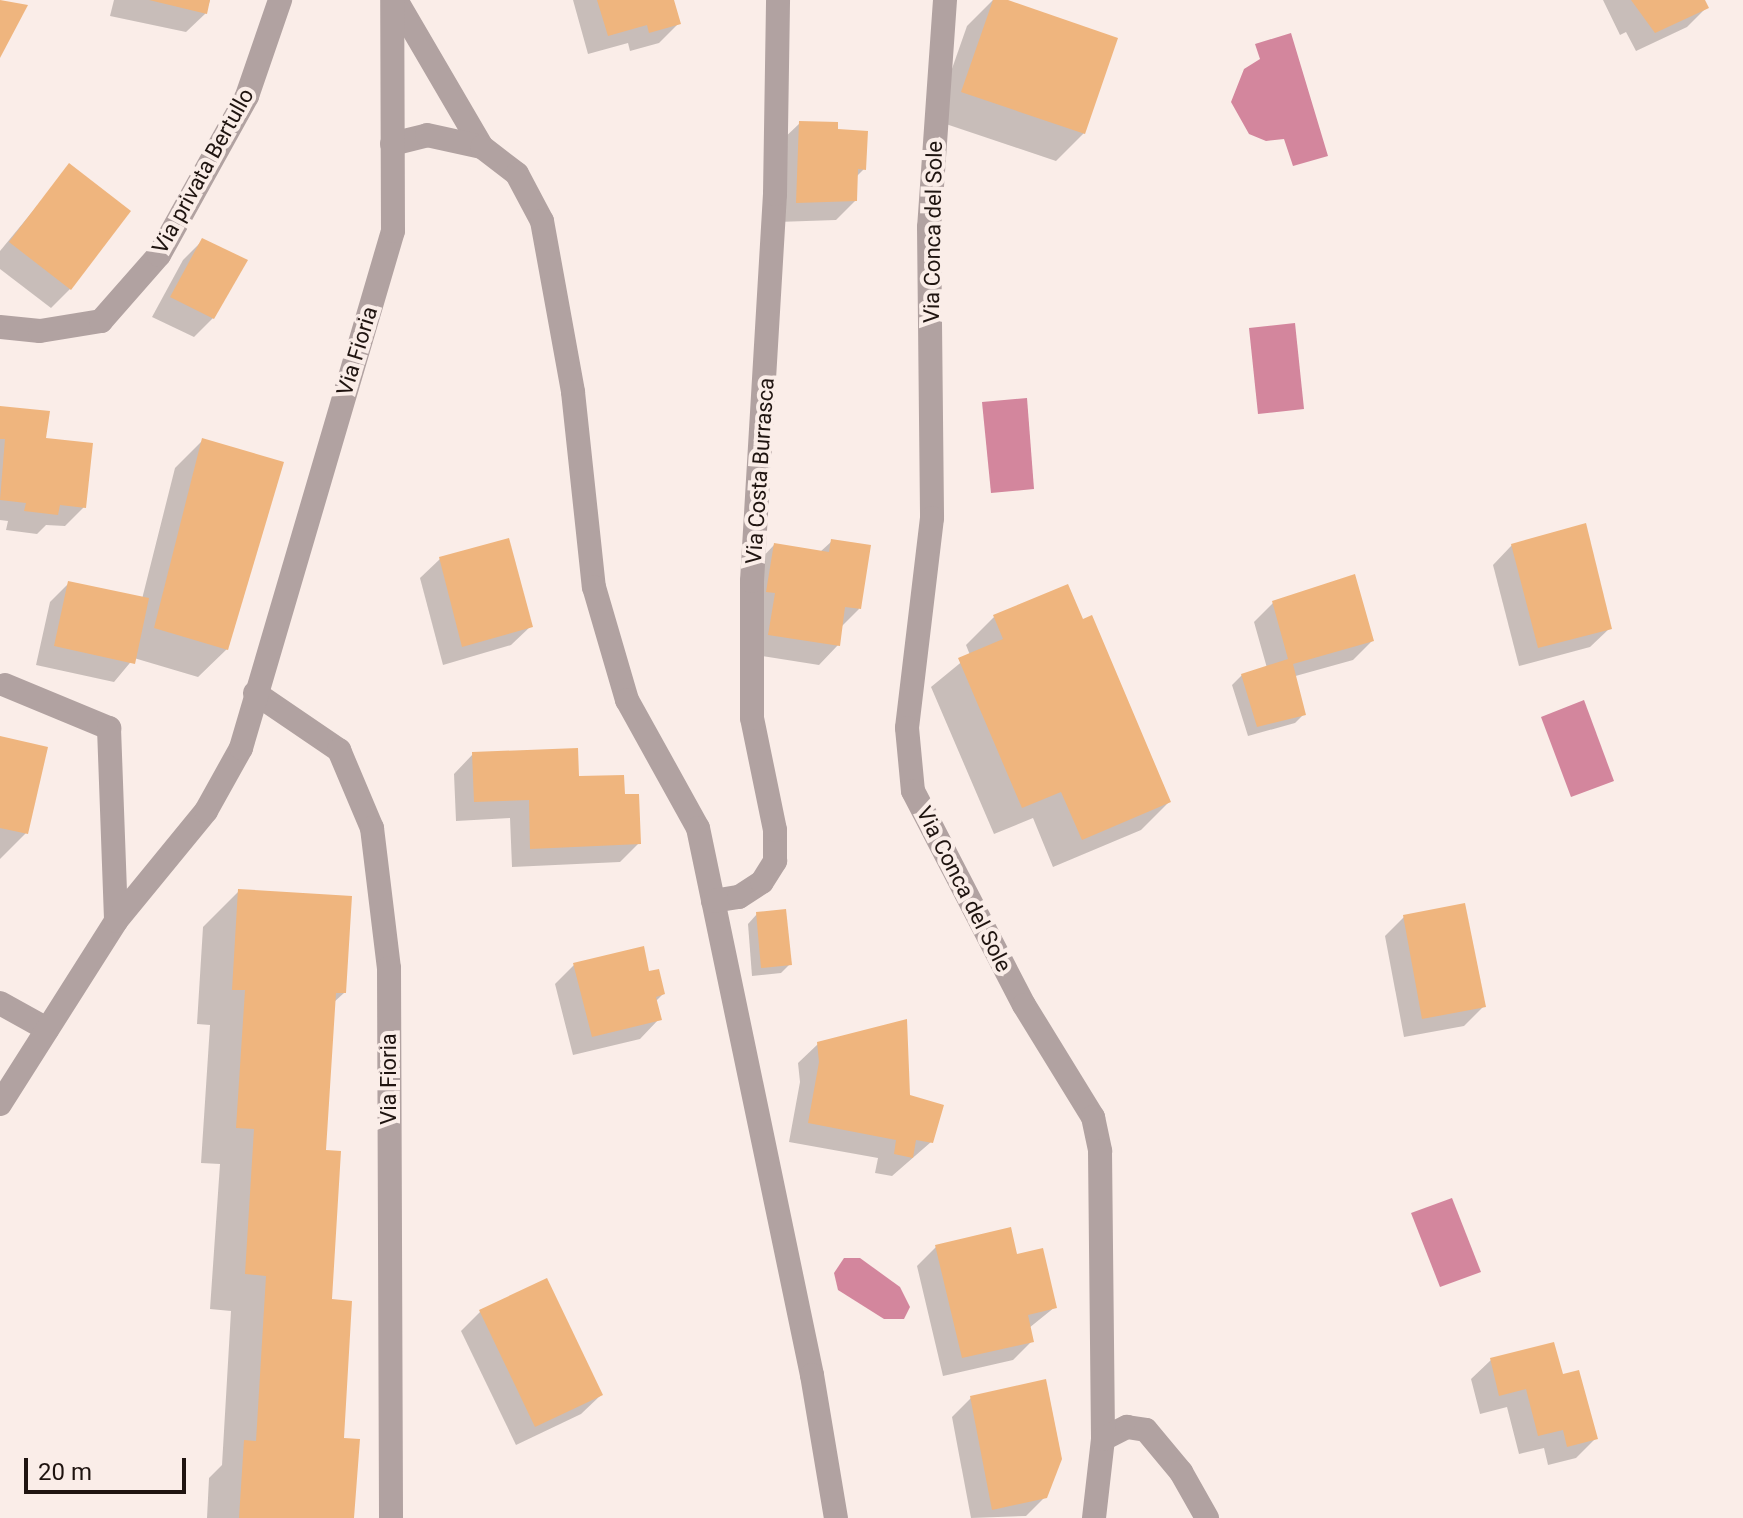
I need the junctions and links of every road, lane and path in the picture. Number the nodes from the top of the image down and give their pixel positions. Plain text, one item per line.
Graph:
1 (280, 0) edge
2 (394, 0) edge
3 (778, 0) edge
4 (945, 0) edge
5 (392, 144) junction
6 (482, 147) junction
7 (0, 327) edge
8 (5, 685) dead end
9 (255, 693) junction
10 (713, 901) junction
11 (116, 921) junction
12 (0, 1003) edge
13 (47, 1029) junction
14 (0, 1104) edge
15 (1103, 1439) junction
16 (391, 1518) edge
17 (836, 1518) edge
18 (1094, 1518) edge
19 (1207, 1518) edge

1 - 7 street, Via privata Bertullo
2 - 5 street, Via Fioria
2 - 6 street
3 - 10 street, Via Costa Burrasca
4 - 15 street, Via Conca del Sole
5 - 6 street
5 - 9 street, Via Fioria
6 - 10 street
8 - 11 street
9 - 11 street, Via Fioria
9 - 16 street, Via Fioria
10 - 17 street
11 - 13 street, Via Fioria
12 - 13 street
13 - 14 street, Via Fioria
15 - 18 street, Via Conca del Sole
15 - 19 street

